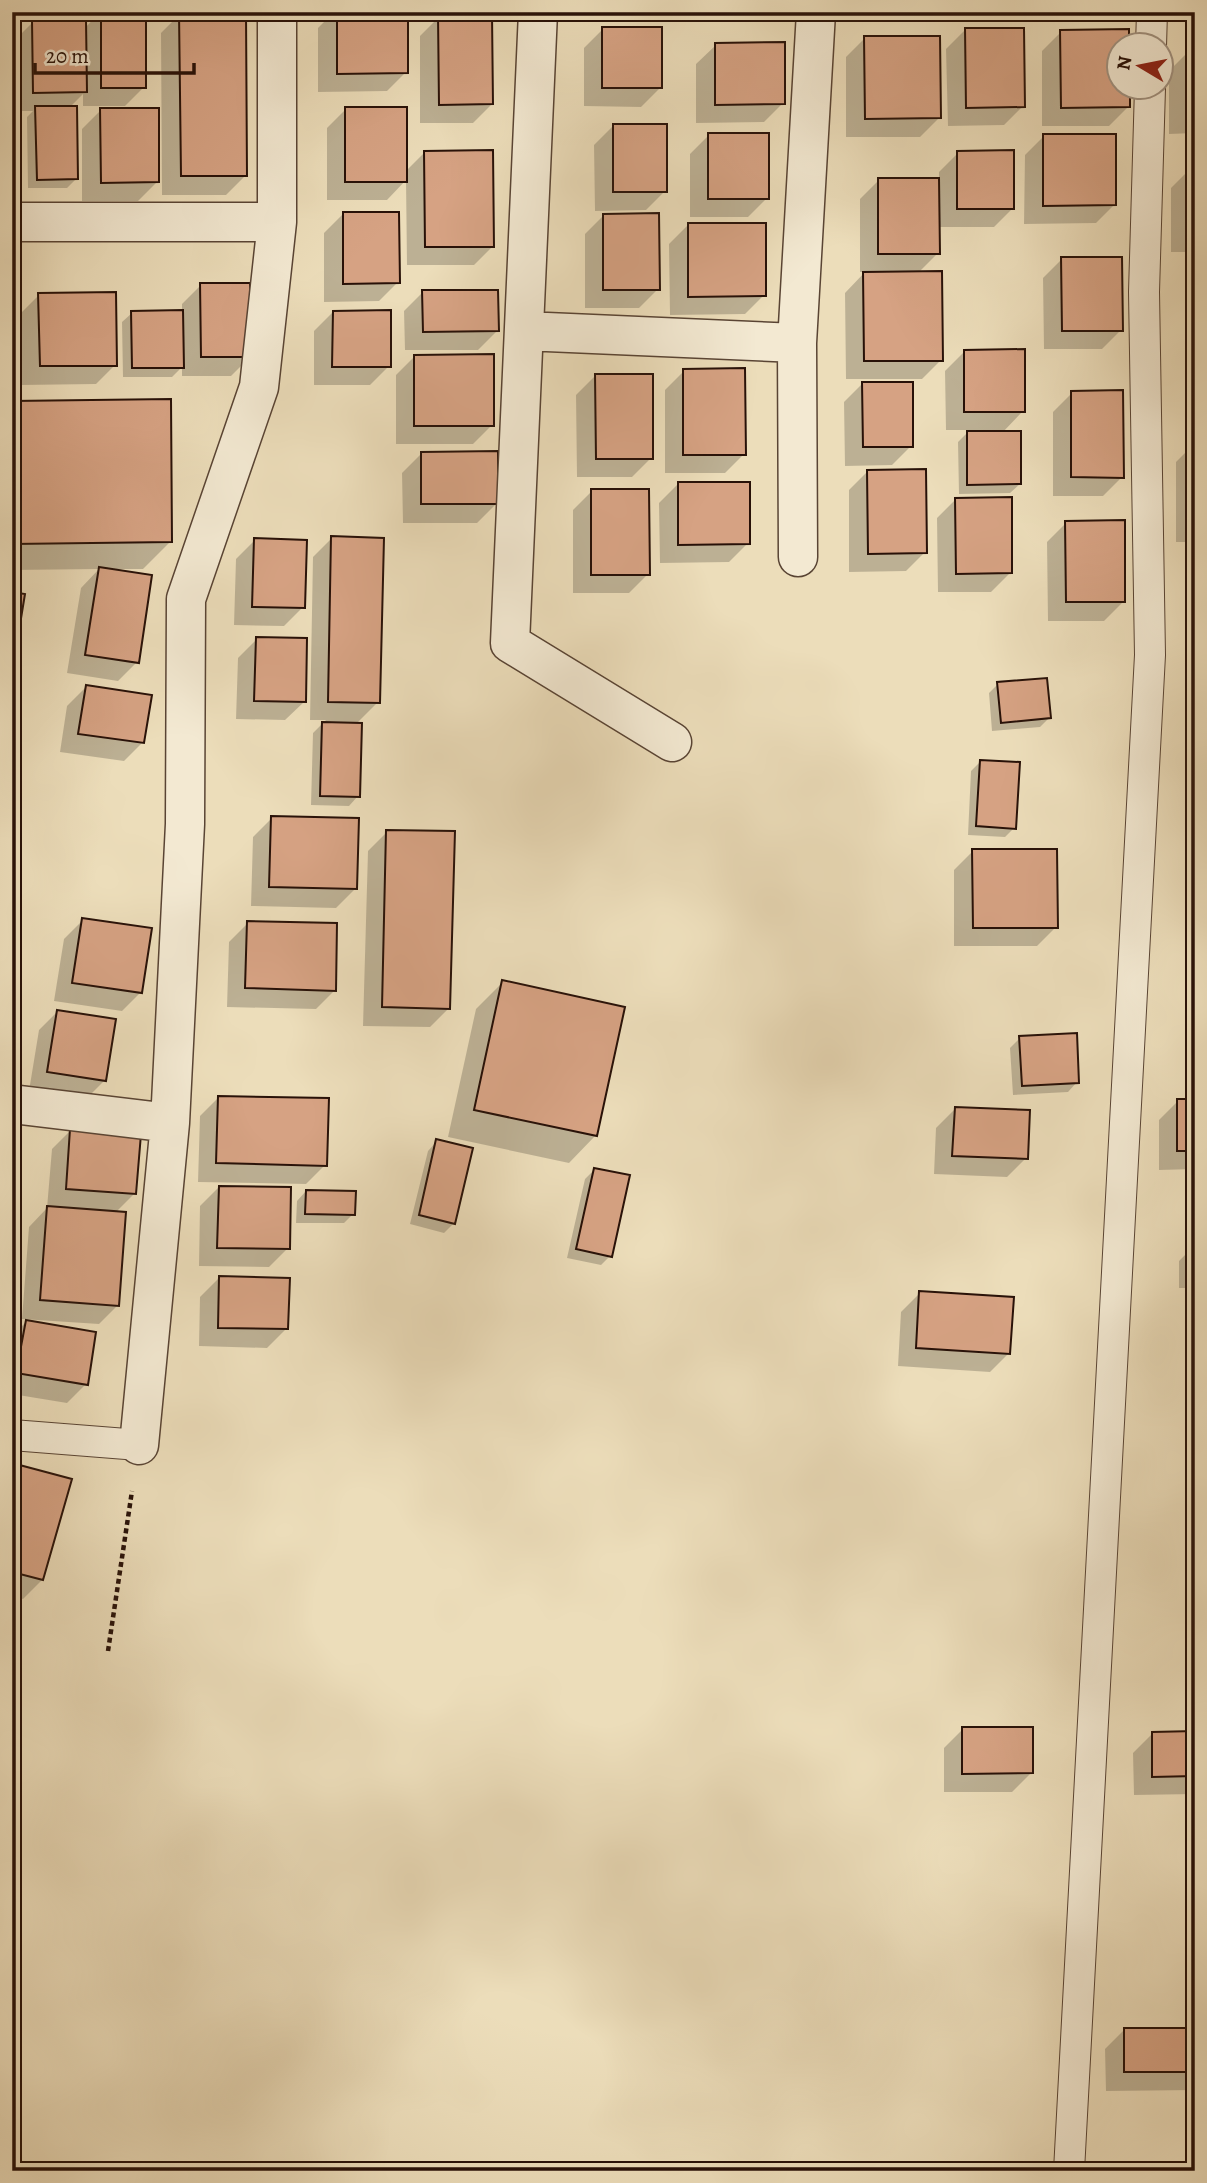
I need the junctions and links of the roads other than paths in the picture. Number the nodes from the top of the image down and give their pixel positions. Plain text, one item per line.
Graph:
1 (277, 12) edge
2 (538, 12) edge
3 (816, 12) edge
4 (1152, 12) edge
5 (1151, 32) edge
6 (1150, 102) edge
7 (12, 222) edge
8 (277, 222) junction
9 (524, 331) junction
10 (797, 343) junction
11 (798, 557) dead end
12 (672, 742) dead end
13 (12, 1104) edge
14 (170, 1123) junction
15 (12, 1435) edge
16 (139, 1445) joint
17 (1069, 2171) edge

1 - 8 street
2 - 9 street
3 - 10 street
4 - 5 lane
6 - 17 lane
7 - 8 street
8 - 14 street
9 - 10 street
9 - 12 street
10 - 11 street
13 - 14 street
14 - 16 street
15 - 16 lane

